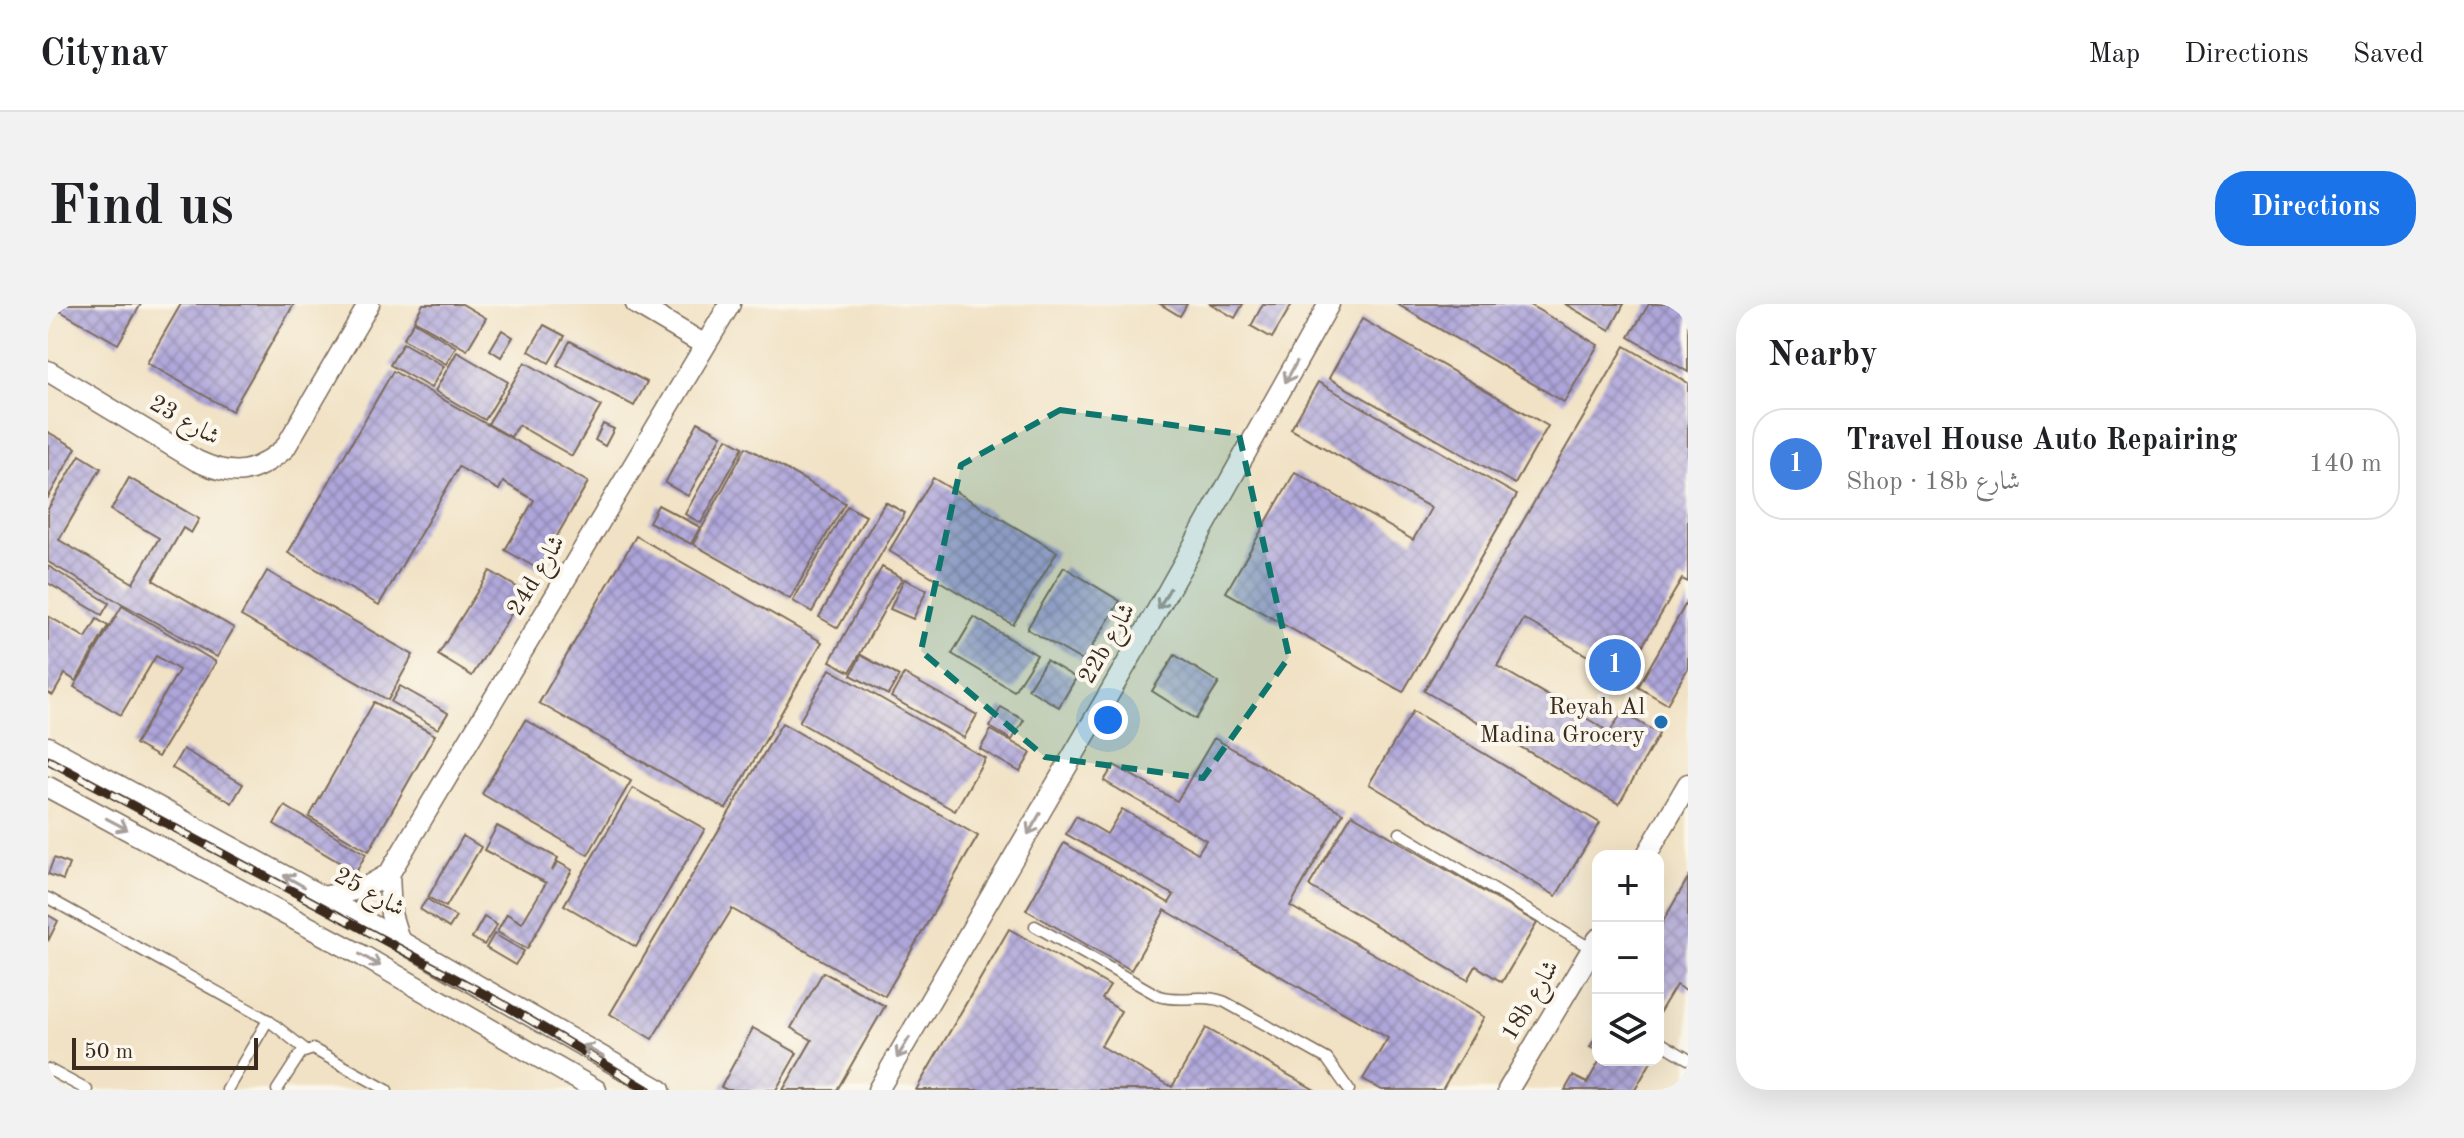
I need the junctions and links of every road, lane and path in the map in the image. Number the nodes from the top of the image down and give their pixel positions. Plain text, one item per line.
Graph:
1 (369, 304) edge
2 (636, 304) edge
3 (730, 304) edge
4 (1329, 304) edge
5 (705, 345) junction
6 (48, 371) edge
7 (48, 747) edge
8 (1688, 784) edge
9 (48, 787) edge
10 (1400, 833) dead end
11 (1650, 850) edge
12 (389, 874) junction
13 (323, 897) junction
14 (48, 898) edge
15 (1035, 926) dead end
16 (399, 940) junction
17 (1592, 942) edge
18 (1592, 949) edge
19 (268, 1020) junction
20 (1664, 1045) edge
21 (306, 1050) junction
22 (1688, 1059) edge
23 (48, 1069) edge
24 (87, 1090) edge
25 (227, 1090) edge
26 (277, 1090) edge
27 (387, 1090) edge
28 (596, 1090) edge
29 (660, 1090) edge
30 (878, 1090) edge
31 (1349, 1090) edge
32 (1508, 1090) edge

1 - 6 street, شارع 23
2 - 5 street
3 - 5 street, 24d شارع
4 -> 30 street, 22b شارع
5 - 12 street, 24d شارع
13 -> 7 street, شارع 25
8 - 11 street
9 -> 28 street
10 - 17 lane
12 - 13 street
12 - 16 street
13 - 16 street, شارع 25
14 - 19 lane
15 - 31 lane
29 -> 16 street, شارع 25
18 - 32 street, 18b شارع
19 - 21 lane
19 - 25 lane
20 - 22 lane
21 - 26 lane
21 - 27 lane
23 - 24 lane

